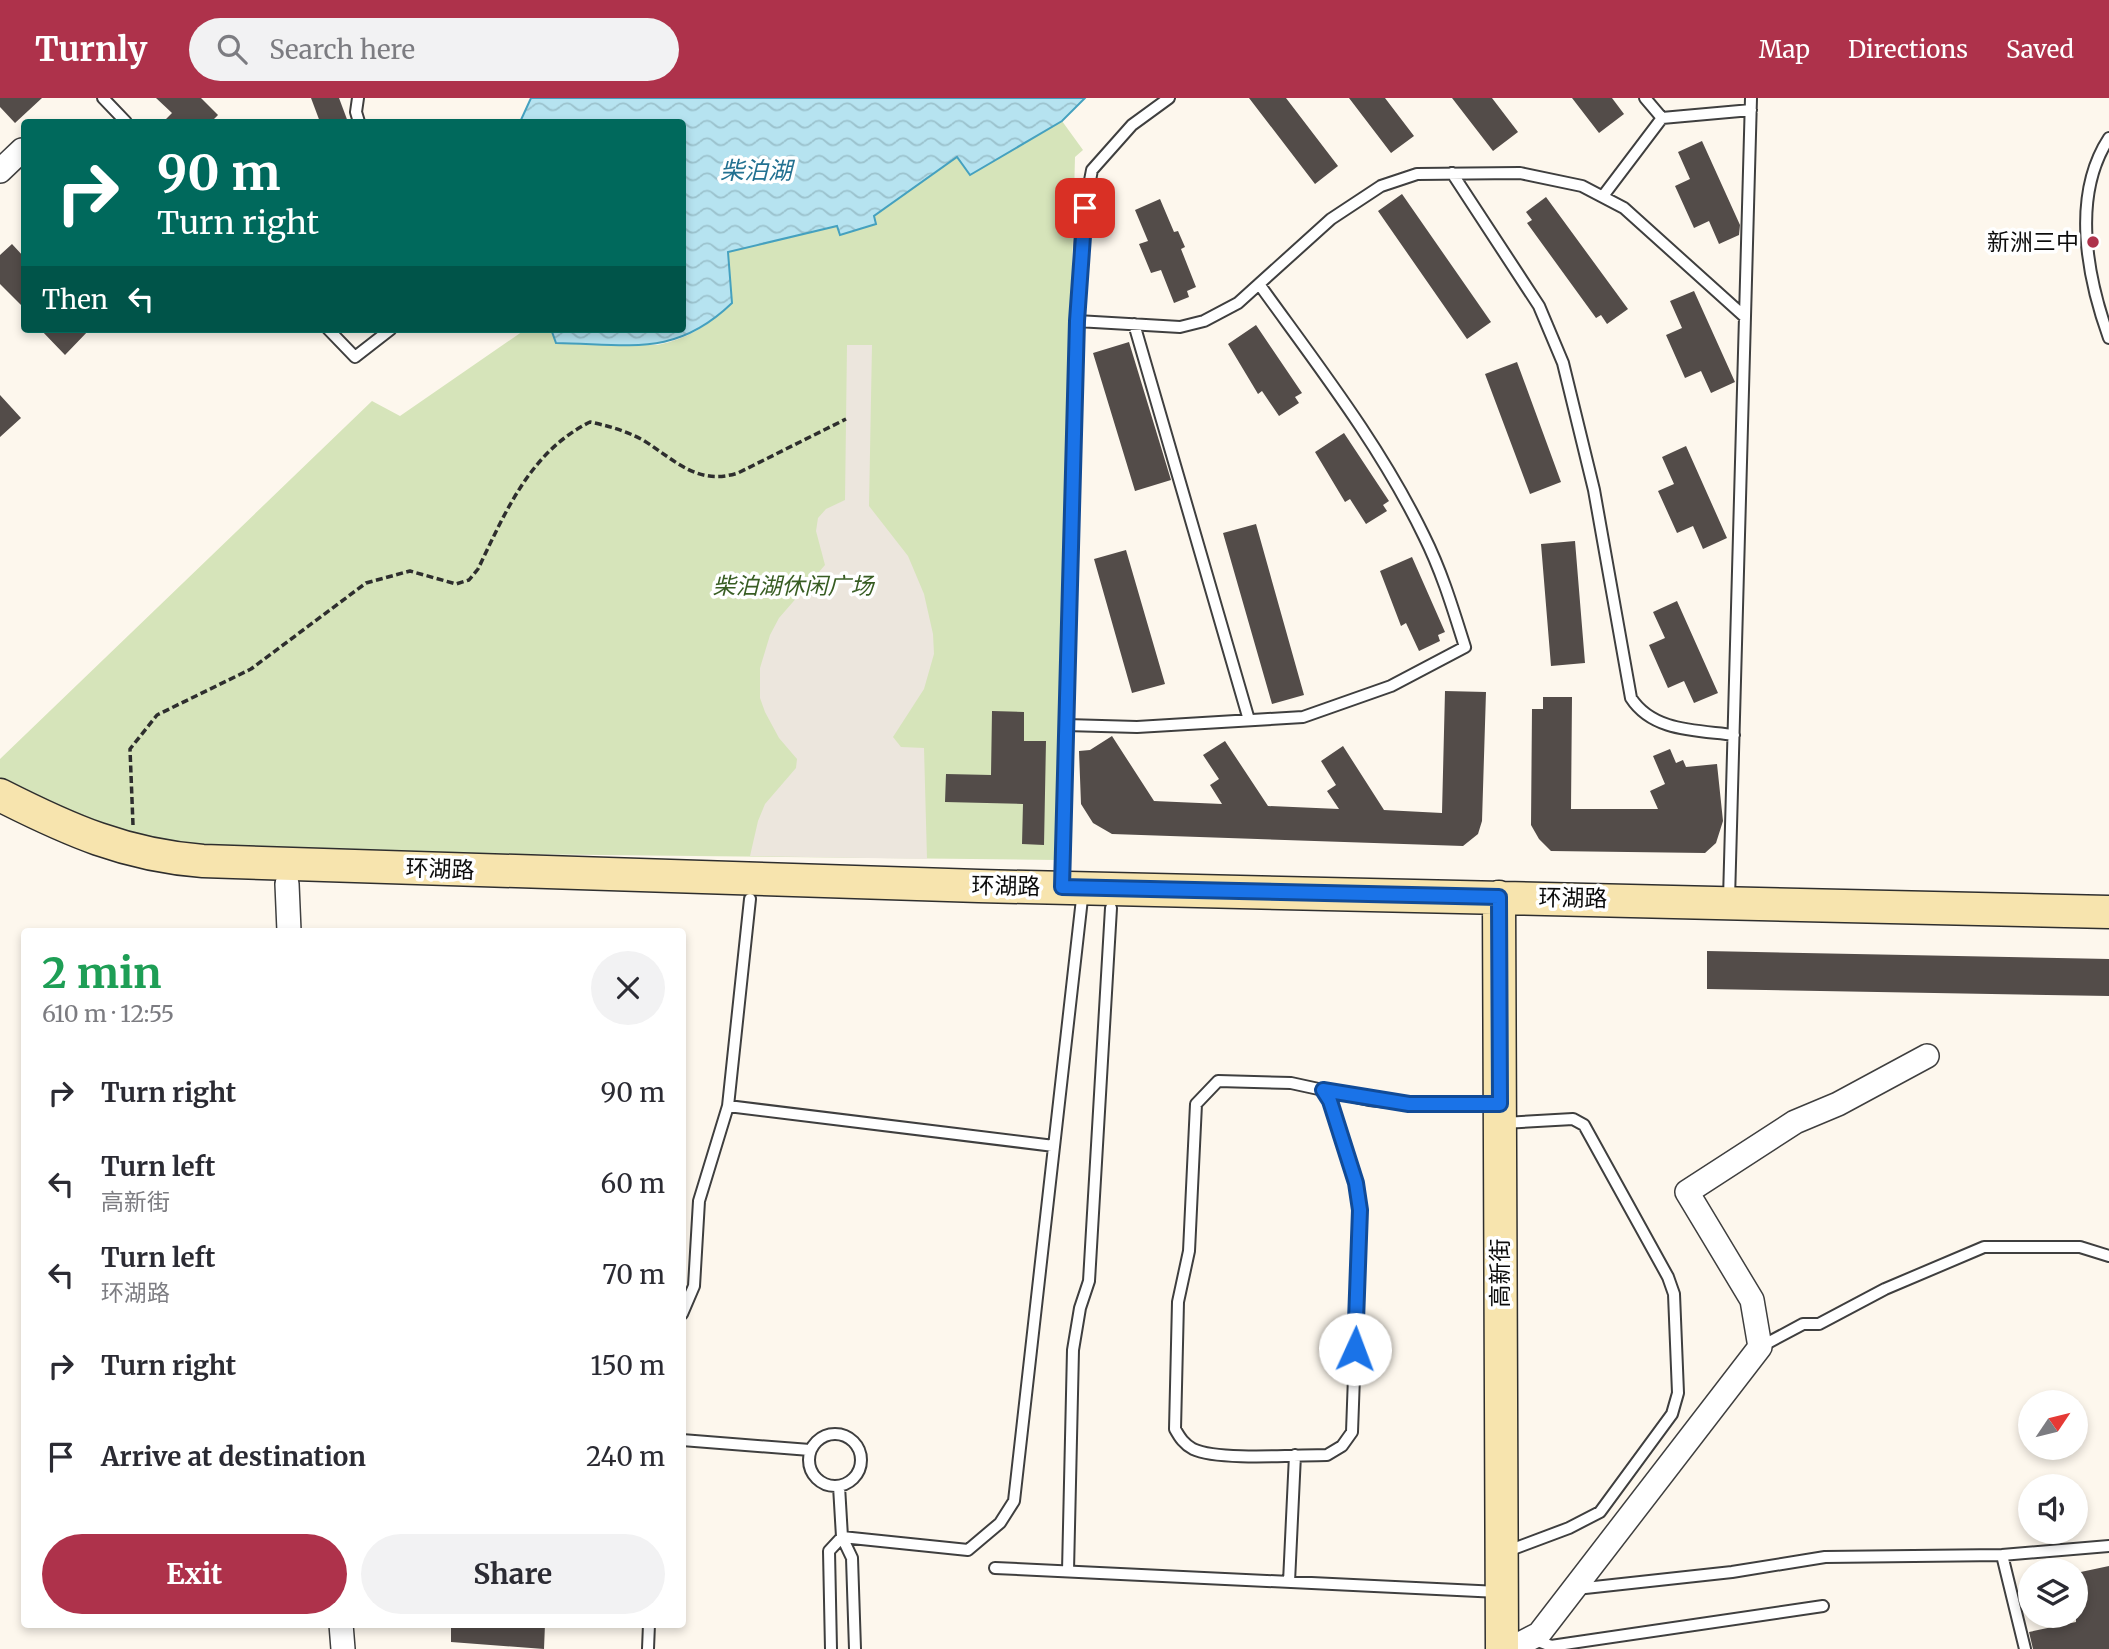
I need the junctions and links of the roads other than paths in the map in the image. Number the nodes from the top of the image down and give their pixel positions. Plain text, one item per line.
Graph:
1 (358, 98) edge
2 (1169, 98) edge
3 (1645, 98) edge
4 (1751, 98) edge
5 (108, 100) edge
6 (1751, 110) junction
7 (1662, 118) junction
8 (124, 119) edge
9 (358, 119) edge
10 (2109, 138) edge
11 (21, 151) edge
12 (0, 171) edge
13 (1452, 173) junction
14 (1604, 196) junction
15 (1259, 284) junction
16 (1745, 317) junction
17 (1077, 321) junction
18 (1134, 324) junction
19 (332, 333) edge
20 (385, 333) edge
21 (2109, 338) edge
22 (1249, 720) junction
23 (1066, 725) junction
24 (1734, 735) junction
25 (0, 795) edge
26 (0, 818) edge
27 (287, 884) junction
28 (1085, 898) junction
29 (750, 899) junction
30 (1729, 902) junction
31 (1499, 907) junction
32 (2109, 912) edge
33 (289, 928) edge
34 (2109, 931) edge
35 (1927, 1056) dead end
36 (1323, 1090) junction
37 (728, 1106) junction
38 (1500, 1114) junction
39 (1054, 1146) junction
40 (2109, 1256) edge
41 (686, 1305) edge
42 (1760, 1347) junction
43 (686, 1440) edge
44 (810, 1450) junction
45 (1295, 1455) junction
46 (839, 1486) junction
47 (842, 1537) junction
48 (2109, 1546) edge
49 (1502, 1553) junction
50 (2002, 1555) junction
51 (995, 1568) dead end
52 (1068, 1571) junction
53 (1289, 1582) junction
54 (1573, 1589) junction
55 (1502, 1592) junction
56 (1823, 1606) dead end
57 (341, 1628) edge
58 (649, 1628) edge
59 (1516, 1644) edge
60 (342, 1649) edge
61 (648, 1649) edge
62 (831, 1649) edge
63 (855, 1649) edge
64 (1510, 1649) edge
65 (2025, 1649) edge

1 - 9 lane
2 - 17 lane
3 - 7 lane
4 - 6 lane
5 - 8 lane
6 - 7 lane
6 - 16 lane
7 - 14 lane
10 - 21 lane
11 - 12 street
13 - 14 lane
13 - 15 lane
13 - 24 lane
14 - 16 lane
15 - 18 lane
15 - 22 lane
16 - 24 lane
17 - 18 lane
17 - 23 lane
18 - 22 lane
19 - 20 lane
22 - 23 lane
23 - 28 lane
24 - 30 lane
25 - 28 street, 环湖路
26 - 27 street, 环湖路
27 - 29 street, 环湖路
27 - 33 street
28 - 29 street, 环湖路
28 - 31 street, 环湖路
28 - 39 lane
28 - 52 lane
29 - 37 lane
30 - 31 street, 环湖路
30 - 32 street, 环湖路
31 - 34 street, 环湖路
31 - 38 street, 高新街
35 - 42 street
36 - 38 lane
36 - 45 lane
36 - 45 lane
37 - 39 lane
37 - 41 lane
38 - 49 street, 高新街
38 - 49 lane
39 - 47 lane
40 - 42 lane
42 - 54 street
43 - 44 lane
44 - 46 lane
44 - 46 lane
45 - 53 lane
46 - 47 lane
47 - 62 lane
47 - 63 lane
48 - 50 lane
49 - 55 street, 高新街
50 - 54 lane
50 - 65 lane
51 - 52 lane
52 - 53 lane
53 - 55 lane
54 - 59 street
55 - 59 street, 高新街
56 - 59 lane
57 - 60 street
58 - 61 lane
59 - 64 street

